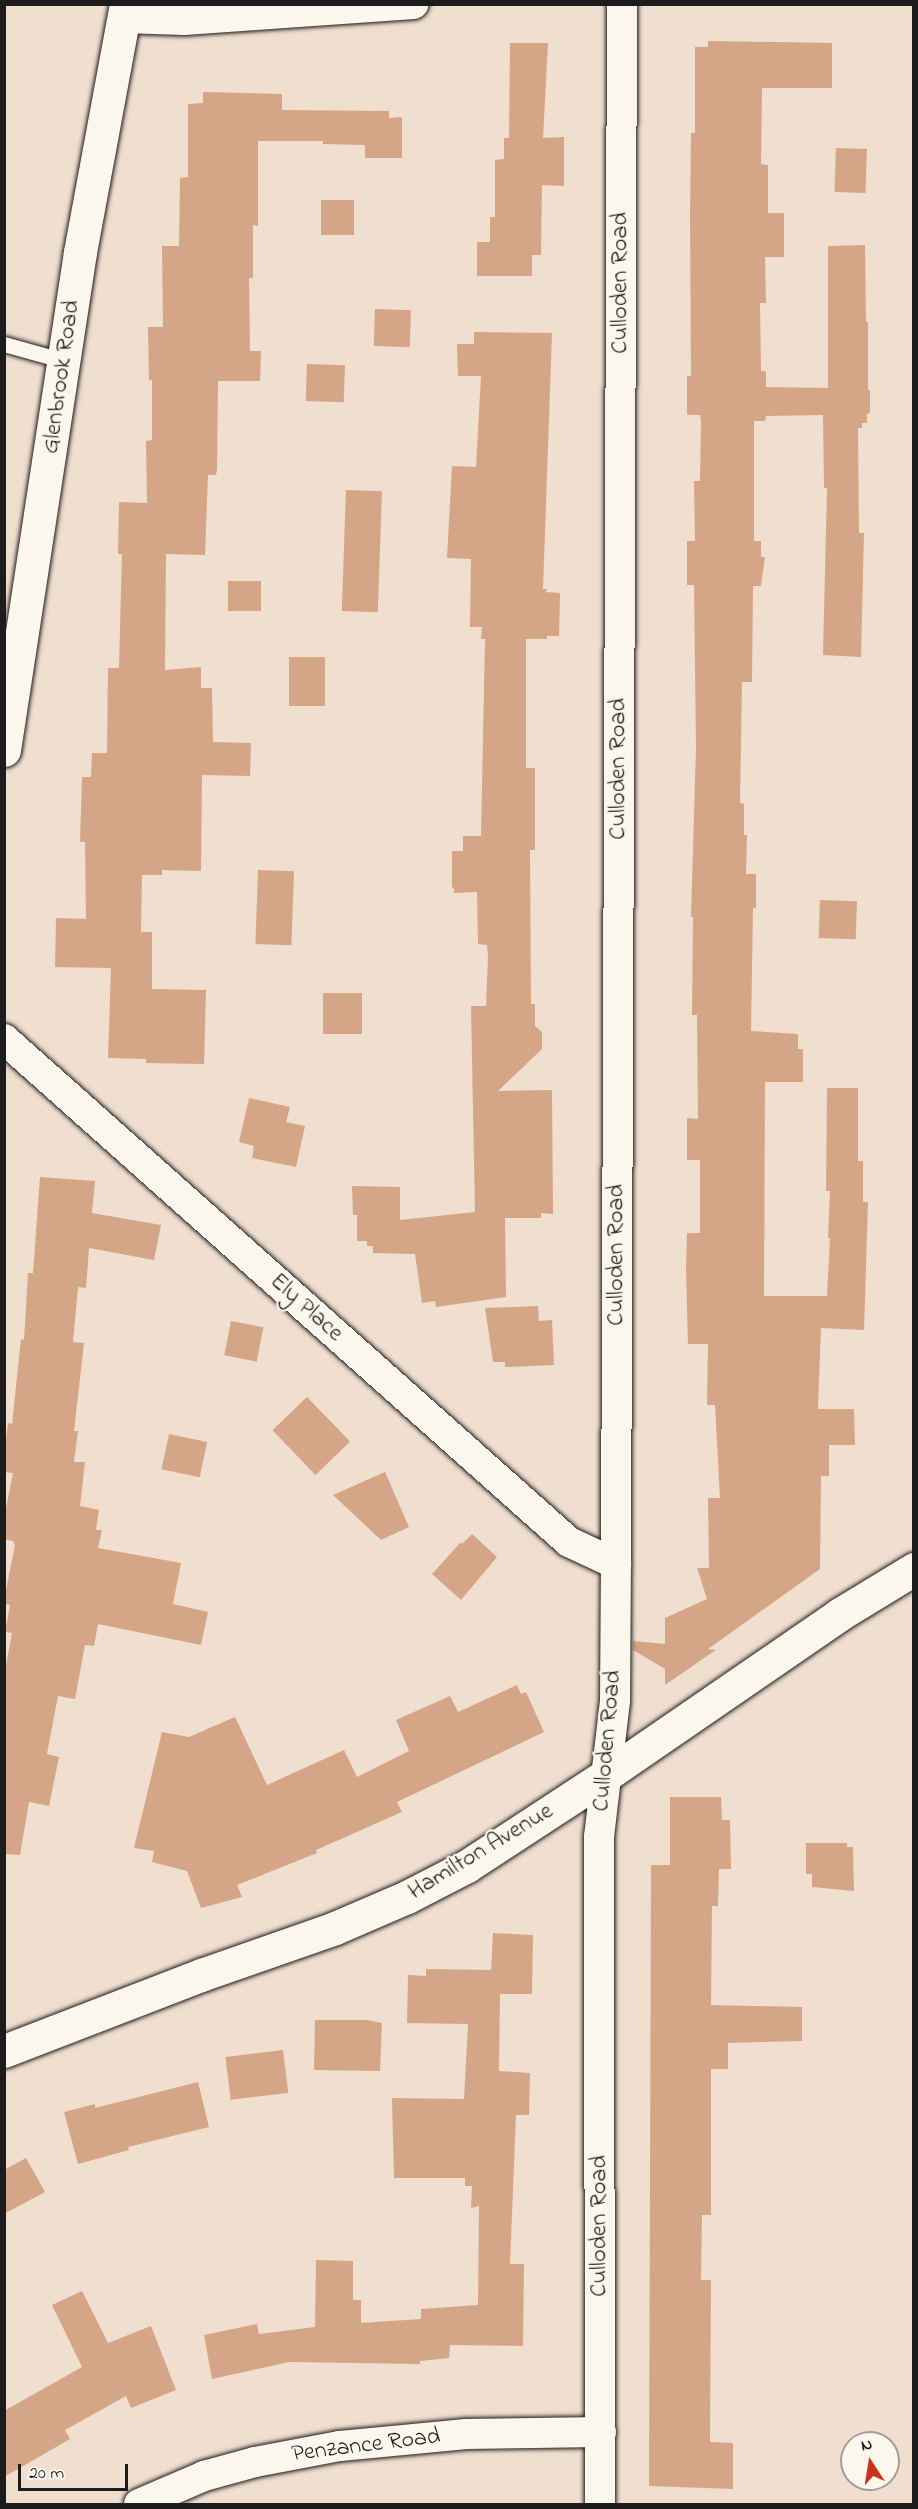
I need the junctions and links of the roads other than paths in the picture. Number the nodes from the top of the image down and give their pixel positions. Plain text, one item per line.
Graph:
1 (413, 4) edge
2 (622, 4) edge
3 (124, 11) edge
4 (4, 344) edge
5 (65, 361) junction
6 (4, 750) edge
7 (4, 1039) edge
8 (616, 1564) junction
9 (914, 1569) edge
10 (606, 1775) junction
11 (4, 2052) edge
12 (601, 2432) junction
13 (139, 2505) edge
14 (600, 2505) edge

1 - 3 street
2 - 8 street, Culloden Road
3 - 5 street, Glenbrook Road
4 - 5 lane
5 - 6 street, Glenbrook Road
7 - 8 street, Ely Place
8 - 10 street, Culloden Road
9 - 10 street, Hamilton Avenue
10 - 11 street, Hamilton Avenue
10 - 12 street, Culloden Road
12 - 13 street, Penzance Road
12 - 14 street, Culloden Road

